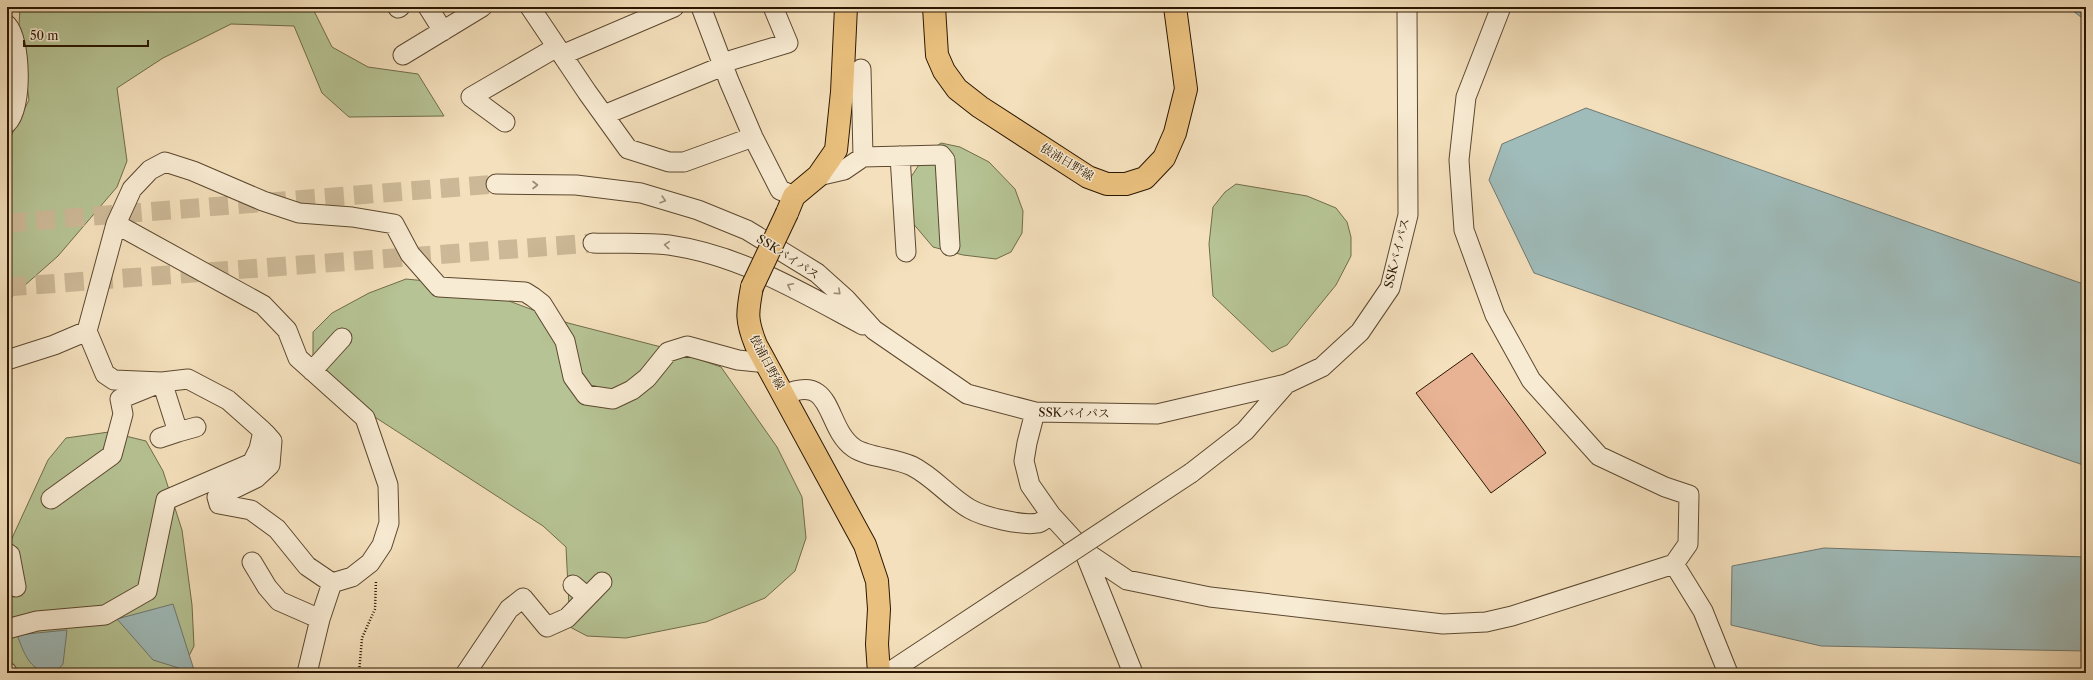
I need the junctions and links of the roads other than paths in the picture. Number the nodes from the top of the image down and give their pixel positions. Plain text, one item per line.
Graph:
1 (428, 7) edge
2 (482, 7) edge
3 (530, 7) edge
4 (674, 7) edge
5 (701, 7) edge
6 (773, 7) edge
7 (846, 7) edge
8 (934, 7) edge
9 (1175, 7) edge
10 (1407, 7) edge
11 (1501, 7) edge
12 (7, 25) edge
13 (443, 31) junction
14 (560, 51) junction
15 (403, 56) dead end
16 (723, 65) junction
17 (862, 69) dead end
18 (604, 115) junction
19 (505, 122) dead end
20 (7, 123) edge
21 (753, 137) junction
22 (900, 156) junction
23 (863, 157) junction
24 (818, 176) junction
25 (496, 184) tunnel mouth
26 (790, 204) junction
27 (116, 224) junction
28 (593, 243) tunnel mouth
29 (950, 246) dead end
30 (906, 252) dead end
31 (874, 330) junction
32 (87, 331) junction
33 (342, 338) dead end
34 (7, 360) edge
35 (766, 363) junction
36 (312, 371) junction
37 (162, 382) junction
38 (1286, 384) junction
39 (784, 395) junction
40 (1035, 412) junction
41 (263, 431) junction
42 (160, 438) dead end
43 (50, 499) dead end
44 (1051, 515) junction
45 (1084, 551) junction
46 (7, 553) edge
47 (252, 562) dead end
48 (1674, 564) junction
49 (602, 582) dead end
50 (332, 583) junction
51 (573, 585) dead end
52 (16, 587) dead end
53 (587, 597) junction
54 (320, 619) junction
55 (7, 630) edge
56 (308, 673) edge
57 (466, 673) edge
58 (879, 673) edge
59 (888, 673) edge
60 (1133, 673) edge
61 (1728, 673) edge

1 - 13 street
2 - 13 street
3 - 14 street
4 - 14 street
5 - 16 street
6 - 16 street
7 - 24 main road, 俵浦日野線
8 - 9 main road, 俵浦日野線
10 - 38 street, SSKバイパス
11 - 48 street
12 - 20 street
13 - 15 street
14 - 18 street
14 - 19 street
16 - 18 street
16 - 21 street
17 - 23 street
18 - 21 street
21 - 26 street
22 - 23 street
22 - 29 street
22 - 30 street
23 - 24 street
24 - 26 main road, 俵浦日野線
25 -> 31 street, SSKバイパス
26 - 35 main road, 俵浦日野線, bridge
27 - 32 street
27 - 35 street
27 - 36 street
31 -> 28 street
31 - 40 street, SSKバイパス
32 - 34 street
32 - 37 street
33 - 36 street
35 - 39 main road, 俵浦日野線
36 - 50 street
37 - 41 street
37 - 42 street
37 - 43 street
38 - 40 street, SSKバイパス
38 - 59 street, bridge
39 - 44 street
39 - 58 main road, 俵浦日野線
40 - 44 street
41 - 50 street
41 - 55 street
44 - 45 street
45 - 48 street
45 - 60 street
46 - 52 street
47 - 54 street
48 - 61 street
49 - 53 street
50 - 54 street
51 - 53 street
53 - 57 street
54 - 56 street

